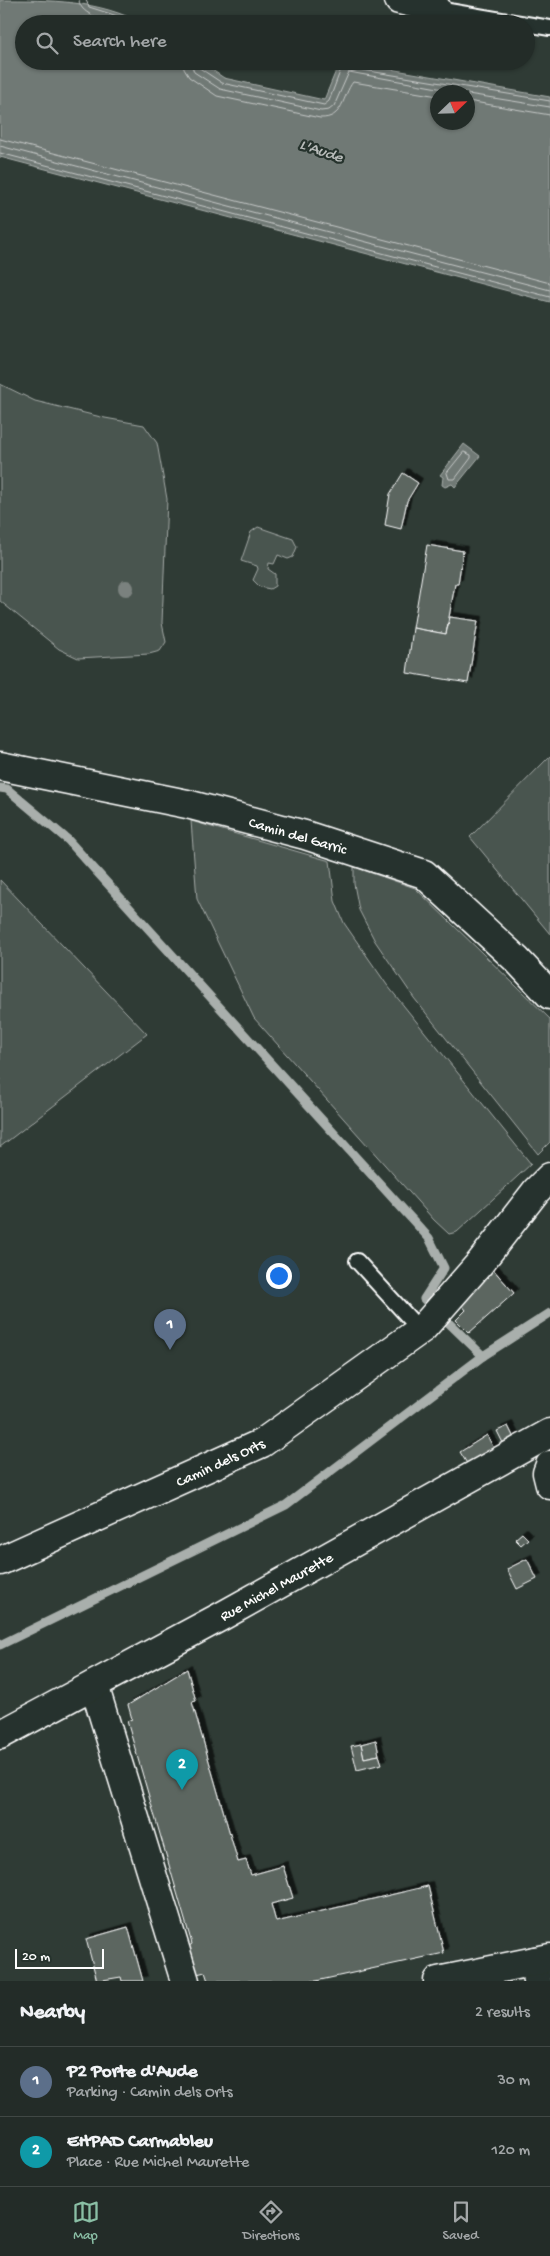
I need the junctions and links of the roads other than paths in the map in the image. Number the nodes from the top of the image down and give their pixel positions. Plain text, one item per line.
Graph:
1 (399, 0) edge
2 (437, 9) joint
3 (473, 15) edge
4 (535, 25) edge
5 (550, 28) edge
6 (0, 766) edge
7 (550, 995) edge
8 (546, 1191) edge
9 (357, 1261) dead end
10 (422, 1329) junction
11 (550, 1433) edge
12 (550, 1465) edge
13 (550, 1485) edge
14 (0, 1561) edge
15 (94, 1685) junction
16 (0, 1735) edge
17 (540, 1967) edge
18 (185, 1981) edge
19 (438, 1981) edge

1 - 2 street
2 - 3 lane
4 - 5 lane
6 - 7 street, Camin del Garric
8 - 10 street, Camin dels Orts
9 - 10 lane
10 - 14 street, Camin dels Orts
11 - 15 street, Rue Michel Maurette
12 - 13 street
15 - 16 street, Rue Michel Maurette
15 - 18 street
17 - 19 street

